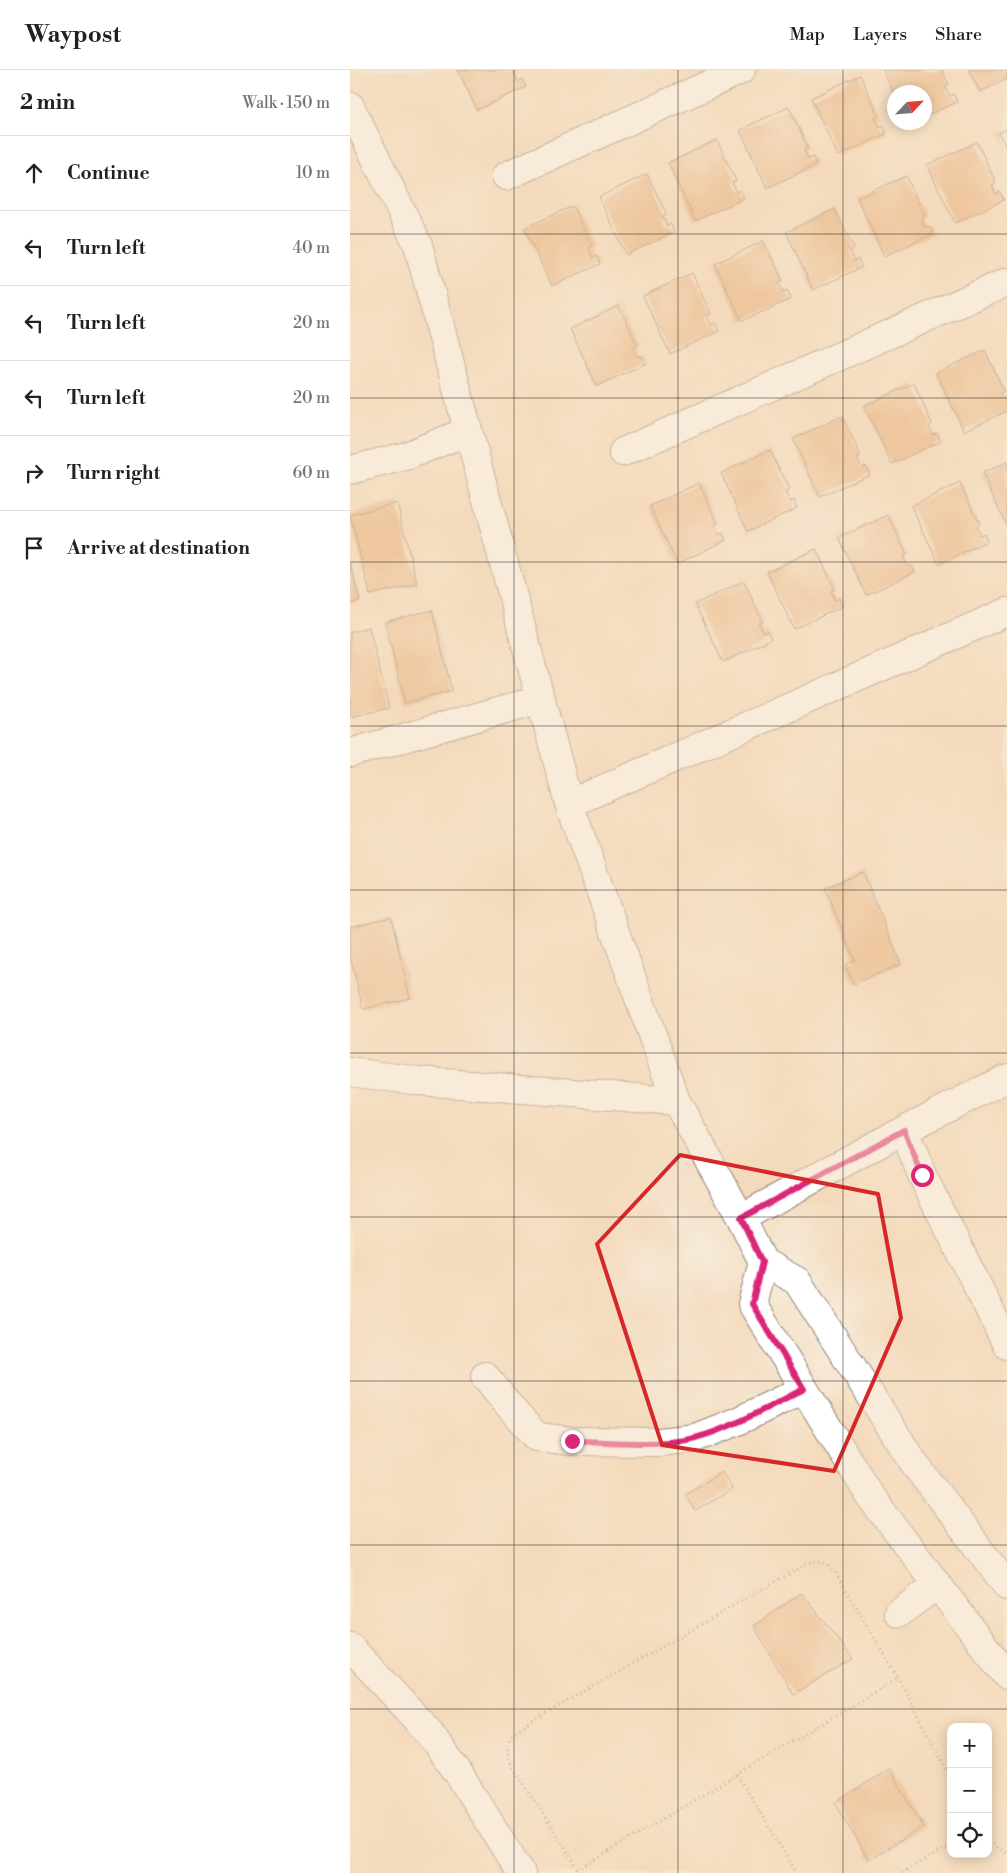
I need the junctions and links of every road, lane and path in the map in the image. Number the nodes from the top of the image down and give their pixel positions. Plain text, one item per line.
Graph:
1 (741, 70) edge
2 (350, 106) edge
3 (506, 176) dead end
4 (1007, 282) edge
5 (468, 431) junction
6 (623, 452) dead end
7 (350, 470) edge
8 (1007, 612) edge
9 (541, 699) junction
10 (350, 753) edge
11 (569, 804) junction
12 (350, 1072) edge
13 (1007, 1078) edge
14 (676, 1102) junction
15 (904, 1130) junction
16 (741, 1218) junction
17 (762, 1262) junction
18 (997, 1302) edge
19 (1007, 1345) edge
20 (485, 1376) dead end
21 (804, 1389) junction
22 (937, 1585) junction
23 (1007, 1586) edge
24 (899, 1613) dead end
25 (350, 1647) edge
26 (1007, 1676) edge
27 (898, 1678) junction
28 (947, 1770) edge
29 (737, 1775) junction
30 (992, 1845) edge
31 (947, 1847) edge
32 (1007, 1854) edge
33 (580, 1871) edge
34 (522, 1873) edge
35 (797, 1873) edge
36 (902, 1873) edge

1 - 3 street
2 - 5 street
4 - 6 street
5 - 7 street
5 - 9 street
8 - 11 street
9 - 10 street
9 - 11 street
11 - 14 street
12 - 14 street
13 - 15 street
14 - 16 street
15 - 16 street
15 - 18 street
16 - 17 street
17 - 21 street
17 - 23 street
18 - 19 street
20 - 21 street
21 - 22 street
22 - 24 street
22 - 26 street
25 - 34 street
27 - 28 path
27 - 29 path
27 - 33 path
29 - 33 path
29 - 35 path
30 - 32 path
31 - 36 path

